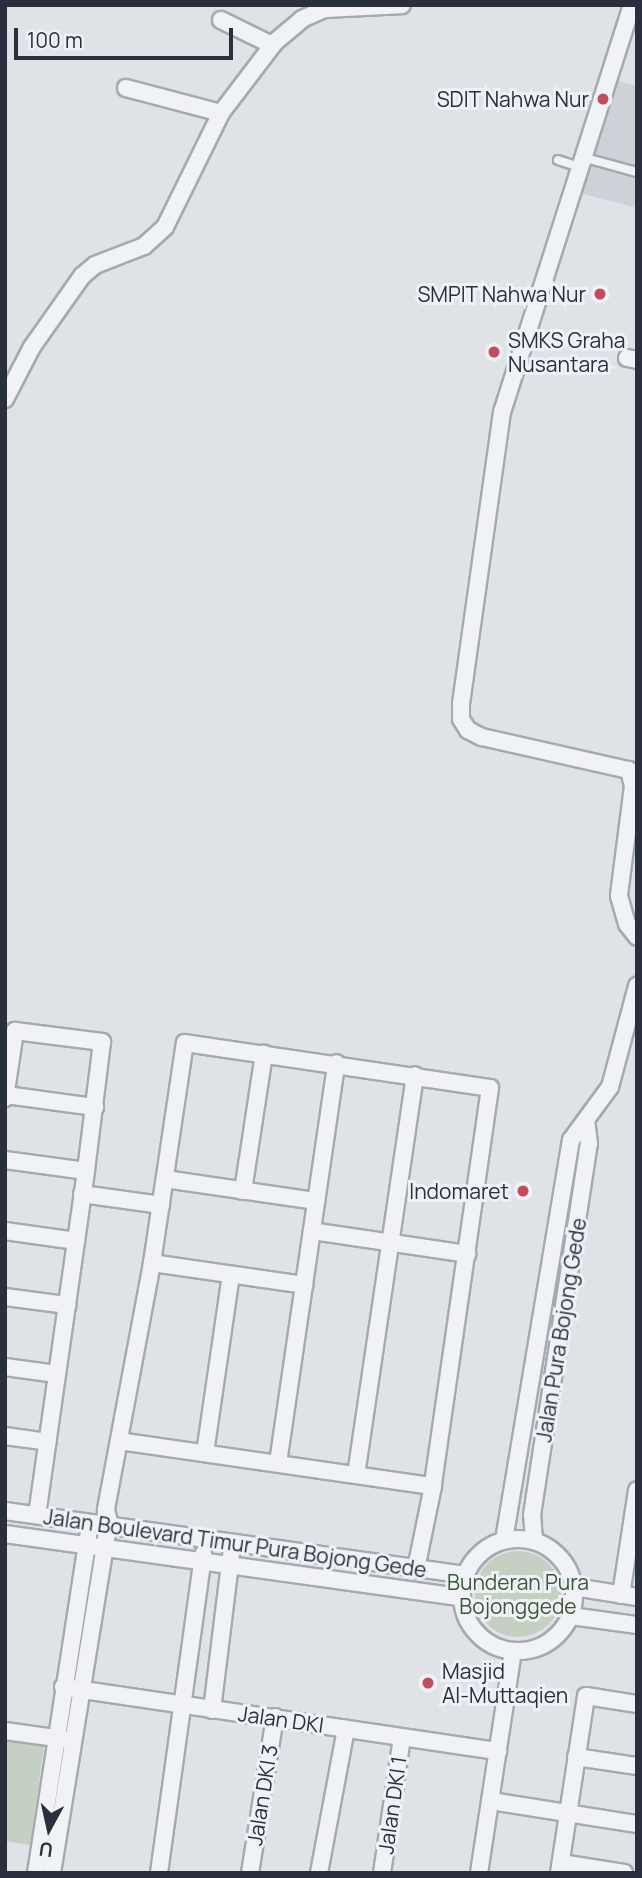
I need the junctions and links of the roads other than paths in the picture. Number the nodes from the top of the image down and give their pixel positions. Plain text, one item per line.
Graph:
1 (402, 5) edge
2 (632, 5) edge
3 (320, 7) edge
4 (221, 20) dead end
5 (272, 45) junction
6 (126, 88) dead end
7 (221, 113) junction
8 (558, 160) dead end
9 (579, 161) junction
10 (637, 173) edge
11 (5, 399) edge
12 (619, 896) junction
13 (637, 900) edge
14 (637, 937) edge
15 (637, 986) edge
16 (264, 1054) junction
17 (336, 1063) junction
18 (415, 1075) junction
19 (6, 1096) edge
20 (95, 1107) junction
21 (586, 1121) junction
22 (5, 1160) edge
23 (86, 1171) junction
24 (165, 1179) junction
25 (243, 1191) junction
26 (82, 1194) junction
27 (316, 1201) junction
28 (161, 1205) junction
29 (5, 1231) edge
30 (312, 1231) junction
31 (76, 1241) junction
32 (391, 1243) junction
33 (467, 1254) junction
34 (152, 1263) junction
35 (231, 1275) junction
36 (304, 1286) junction
37 (5, 1297) edge
38 (67, 1305) junction
39 (5, 1367) edge
40 (57, 1374) junction
41 (5, 1436) edge
42 (119, 1441) junction
43 (48, 1442) junction
44 (205, 1453) junction
45 (278, 1463) junction
46 (356, 1475) junction
47 (433, 1486) junction
48 (637, 1490) edge
49 (5, 1511) edge
50 (37, 1515) junction
51 (107, 1516) junction
52 (635, 1517) edge
53 (89, 1523) junction
54 (5, 1534) edge
55 (205, 1538) junction
56 (504, 1539) junction
57 (534, 1541) junction
58 (232, 1542) junction
59 (87, 1545) junction
60 (104, 1548) junction
61 (202, 1562) junction
62 (230, 1565) junction
63 (416, 1569) junction
64 (464, 1575) junction
65 (574, 1587) junction
66 (629, 1596) edge
67 (461, 1597) junction
68 (571, 1616) junction
69 (637, 1625) edge
70 (513, 1651) junction
71 (63, 1687) junction
72 (80, 1689) junction
73 (637, 1704) edge
74 (183, 1707) junction
75 (212, 1710) junction
76 (275, 1717) junction
77 (346, 1729) junction
78 (5, 1731) edge
79 (402, 1737) junction
80 (55, 1738) junction
81 (72, 1741) junction
82 (498, 1751) junction
83 (576, 1757) junction
84 (637, 1766) edge
85 (491, 1801) junction
86 (566, 1813) junction
87 (637, 1824) edge
88 (560, 1868) edge
89 (36, 1873) edge
90 (52, 1873) edge
91 (159, 1873) edge
92 (250, 1873) edge
93 (319, 1873) edge
94 (382, 1873) edge
95 (479, 1873) edge
96 (624, 1873) edge

1 - 3 street
2 - 9 street
3 - 5 street
4 - 5 street
5 - 7 street
6 - 7 street
7 - 11 street
8 - 9 lane
9 - 10 lane
9 - 12 street
12 - 13 street
12 - 14 street
15 - 21 street
16 - 17 street
16 - 24 street
16 - 25 street
17 - 18 street
17 - 27 street
18 - 32 street
18 - 33 street
19 - 20 street
19 - 20 street
20 - 23 street
21 - 56 street
21 - 57 street, Jalan Pura Bojong Gede
22 - 23 street
23 - 26 street
24 - 25 street
24 - 28 street
25 - 27 street
26 - 28 street
26 - 31 street
27 - 30 street
28 - 34 street
29 - 31 street
30 - 32 street
30 - 36 street
31 - 38 street
32 - 33 street
32 - 46 street
33 - 47 street
34 - 35 street
34 - 42 street
35 - 36 street
35 - 44 street
36 - 45 street
37 - 38 street
38 - 40 street
39 - 40 street
40 - 43 street
41 - 43 street
42 - 44 street
42 - 51 street
43 - 50 street
44 - 45 street
45 - 46 street
46 - 47 street
47 - 63 street
48 - 52 street
49 - 50 street, Jalan Boulevard Timur Pura Bojong Gede
50 - 53 street, Jalan Boulevard Timur Pura Bojong Gede
51 - 53 street, Jalan Boulevard Timur Pura Bojong Gede
51 - 55 street, Jalan Boulevard Timur Pura Bojong Gede
51 - 60 street
52 - 66 street
53 - 59 street
54 - 59 street, Jalan Boulevard Timur Pura Bojong Gede
55 - 58 street, Jalan Boulevard Timur Pura Bojong Gede
55 - 61 street
56 - 57 street
56 - 64 street
57 - 65 street
58 - 62 street
58 - 63 street, Jalan Boulevard Timur Pura Bojong Gede
59 - 60 street, Jalan Boulevard Timur Pura Bojong Gede
59 - 71 street
60 - 61 street, Jalan Boulevard Timur Pura Bojong Gede
60 - 72 street
61 - 62 street, Jalan Boulevard Timur Pura Bojong Gede
61 - 74 street
62 - 67 street, Jalan Boulevard Timur Pura Bojong Gede
62 - 75 street
63 - 64 street, Jalan Boulevard Timur Pura Bojong Gede
64 - 67 street
65 - 66 street
65 - 68 street
67 - 70 street
68 - 69 street
68 - 70 street
70 - 82 street
71 - 72 street, Jalan DKI
71 - 80 street
72 - 74 street, Jalan DKI
72 - 81 street
73 - 83 street
74 - 75 street, Jalan DKI
74 - 91 street
75 - 76 street, Jalan DKI
76 - 77 street, Jalan DKI
76 - 92 street, Jalan DKI 3
77 - 79 street, Jalan DKI
77 - 93 street
78 - 80 street
79 - 82 street, Jalan DKI
79 - 94 street, Jalan DKI 1
80 - 81 street
80 - 89 street
81 - 90 street
82 - 85 street
83 - 84 street
83 - 86 street
85 - 86 street
85 - 95 street
86 - 87 street
86 - 88 street
88 - 96 street

